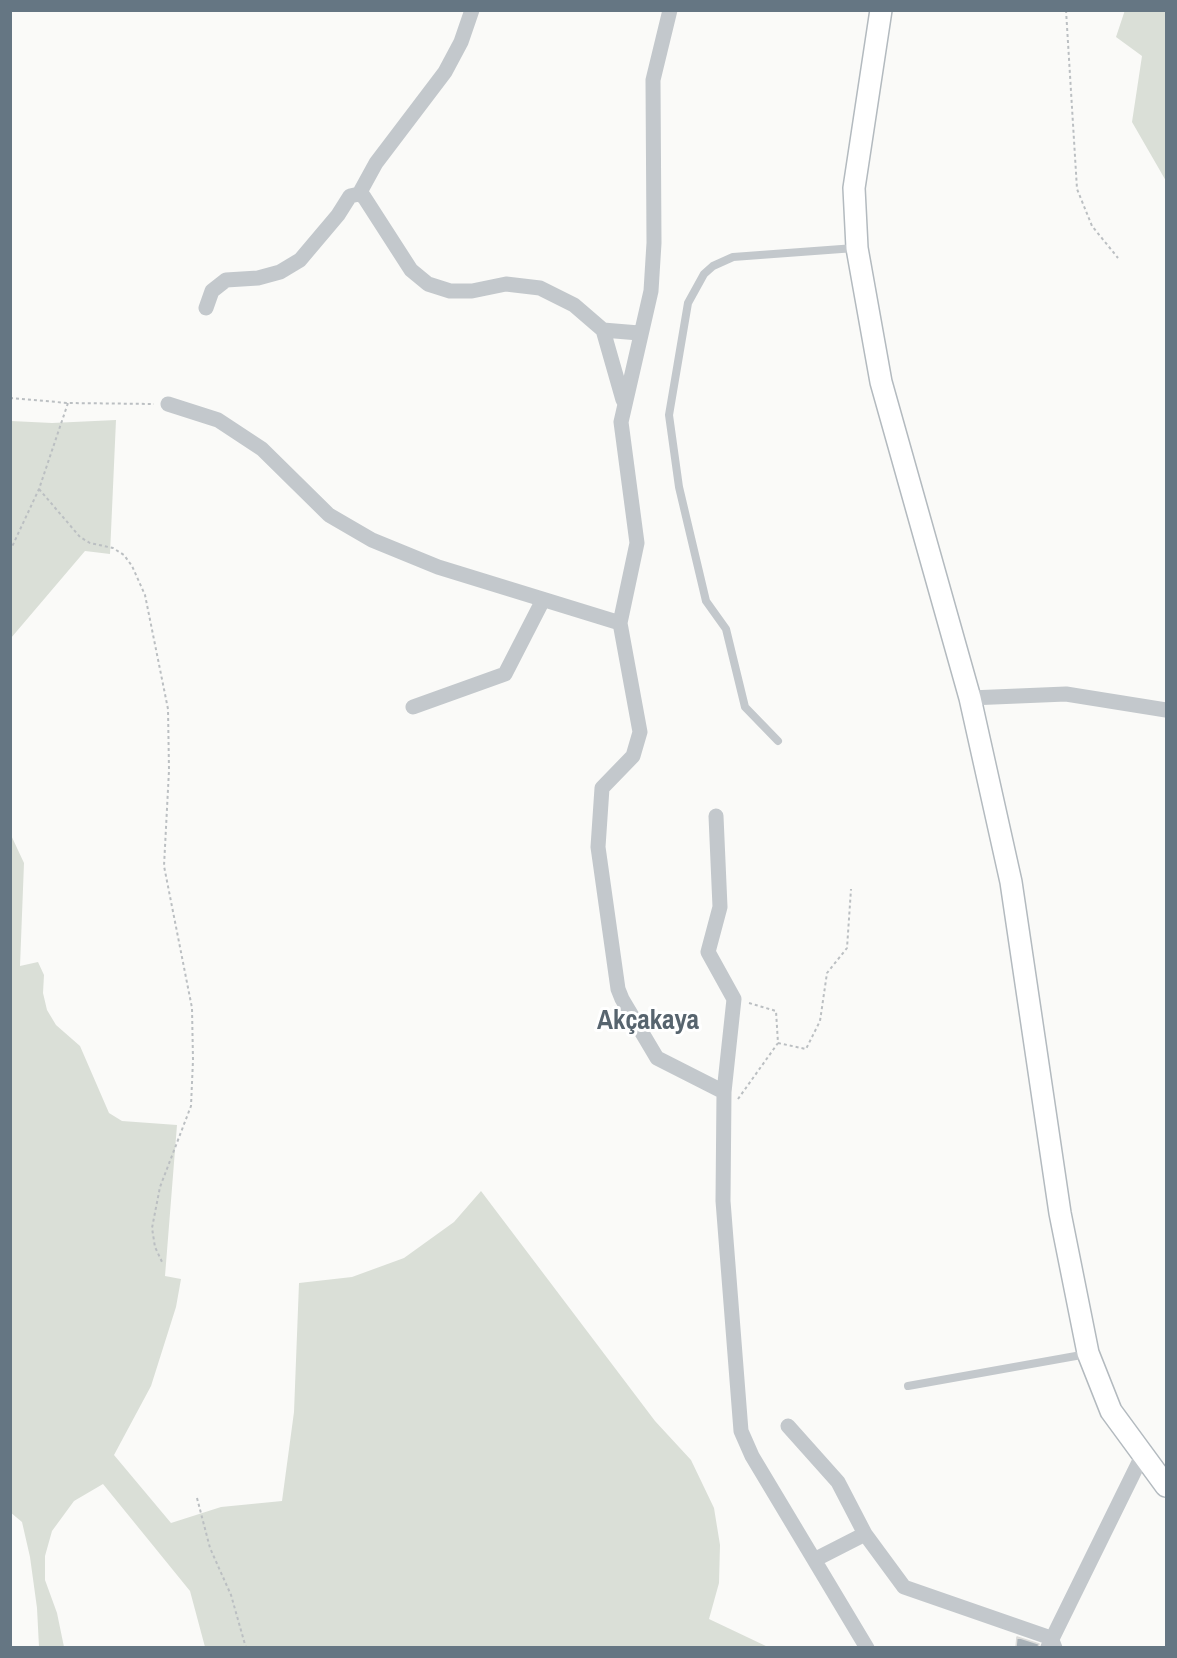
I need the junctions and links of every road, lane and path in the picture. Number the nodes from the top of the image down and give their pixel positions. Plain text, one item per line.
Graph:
1 (472, 10) edge
2 (670, 10) edge
3 (881, 10) edge
4 (1066, 10) edge
5 (359, 194) junction
6 (857, 248) junction
7 (1118, 258) dead end
8 (206, 308) dead end
9 (603, 330) junction
10 (639, 333) junction
11 (10, 398) edge
12 (68, 403) junction
13 (623, 403) junction
14 (168, 405) joint
15 (39, 489) junction
16 (10, 551) edge
17 (543, 600) junction
18 (620, 622) junction
19 (970, 698) junction
20 (413, 707) dead end
21 (1167, 710) edge
22 (778, 741) dead end
23 (716, 816) dead end
24 (850, 889) dead end
25 (734, 999) junction
26 (778, 1043) junction
27 (724, 1092) junction
28 (723, 1121) junction
29 (164, 1264) dead end
30 (1088, 1353) junction
31 (908, 1386) dead end
32 (788, 1426) dead end
33 (1142, 1456) junction
34 (1167, 1486) edge
35 (197, 1498) dead end
36 (865, 1534) junction
37 (816, 1559) junction
38 (1051, 1644) edge
39 (246, 1647) edge
40 (867, 1647) edge

1 - 5 street
2 - 10 street
3 - 6 street
4 - 7 path
5 - 8 street
5 - 9 street
6 - 19 street
6 - 22 lane
9 - 10 street
9 - 13 street
10 - 13 street
11 - 12 path
12 - 14 path
12 - 15 path
13 - 18 street
14 - 17 street
15 - 16 path
15 - 29 path
17 - 18 street
17 - 20 street
18 - 27 street
19 - 21 street
19 - 30 street
23 - 25 street
24 - 26 path
25 - 26 path
25 - 27 street
26 - 28 path
27 - 28 street
28 - 37 street
30 - 31 lane
30 - 33 street
32 - 36 street
33 - 34 street
33 - 38 street
35 - 39 path
36 - 37 street
36 - 38 street
37 - 40 street

